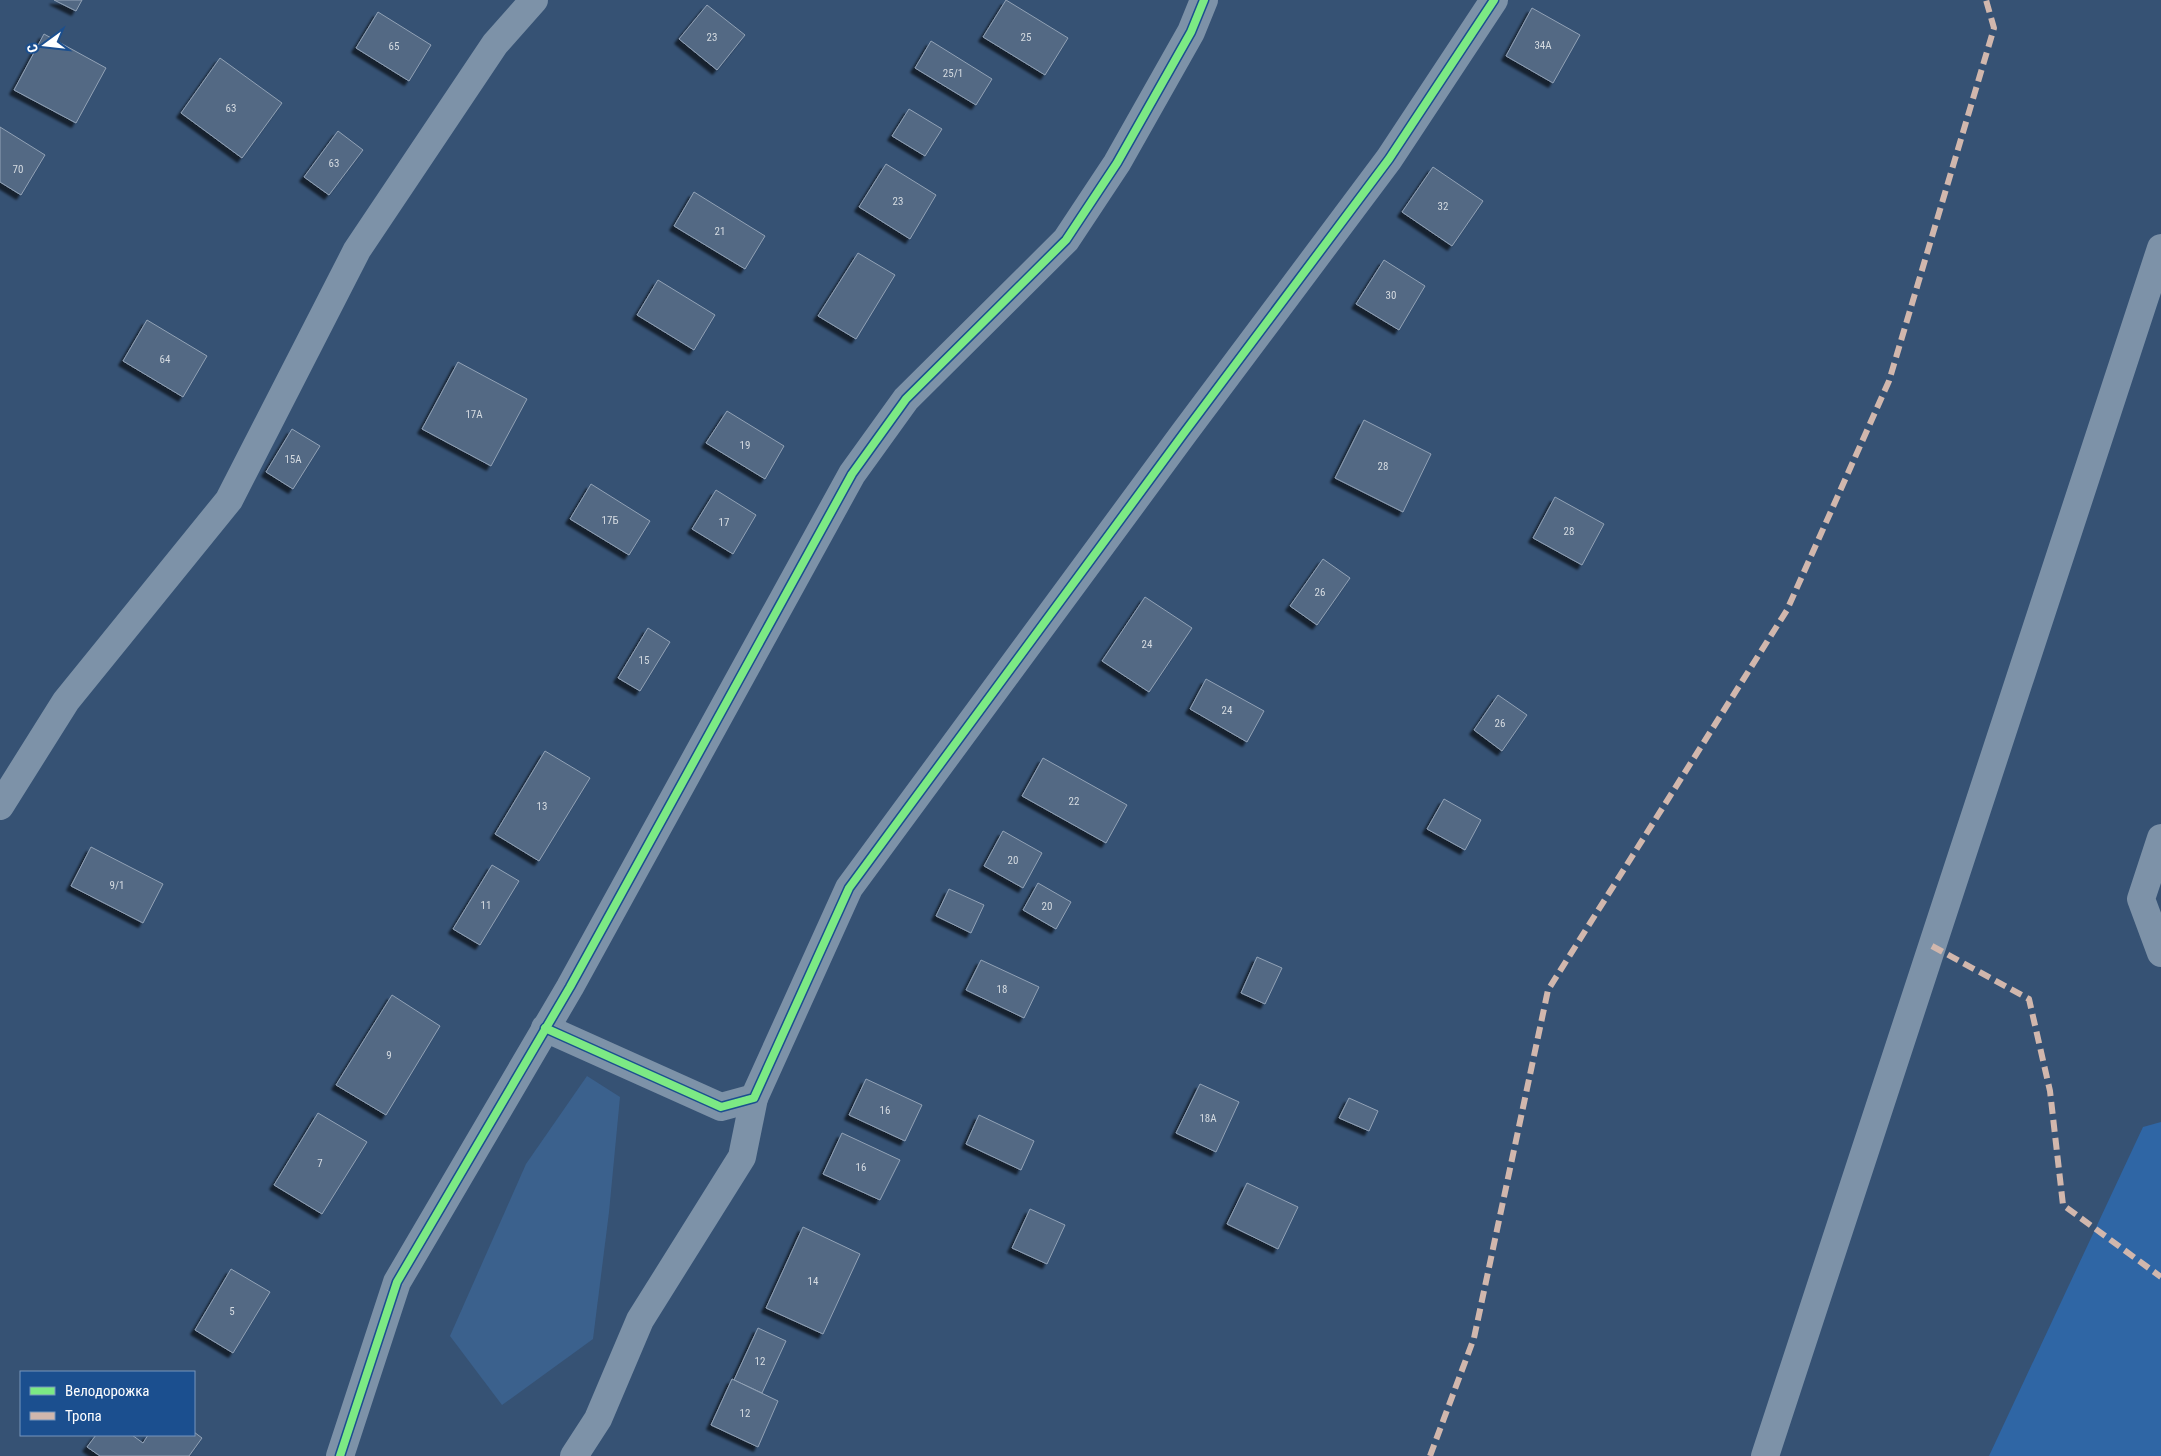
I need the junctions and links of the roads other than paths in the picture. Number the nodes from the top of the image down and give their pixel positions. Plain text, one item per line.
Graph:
1 (534, 0) edge
2 (1204, 0) edge
3 (1494, 0) edge
4 (2161, 248) edge
5 (0, 806) edge
6 (2161, 838) edge
7 (2161, 953) edge
8 (546, 1028) junction
9 (754, 1098) junction
10 (340, 1456) edge
11 (574, 1456) edge
12 (1765, 1456) edge

1 - 5 street
2 - 8 street
3 - 9 street
4 - 12 street
6 - 7 street
8 - 9 street
8 - 10 street
9 - 11 street

